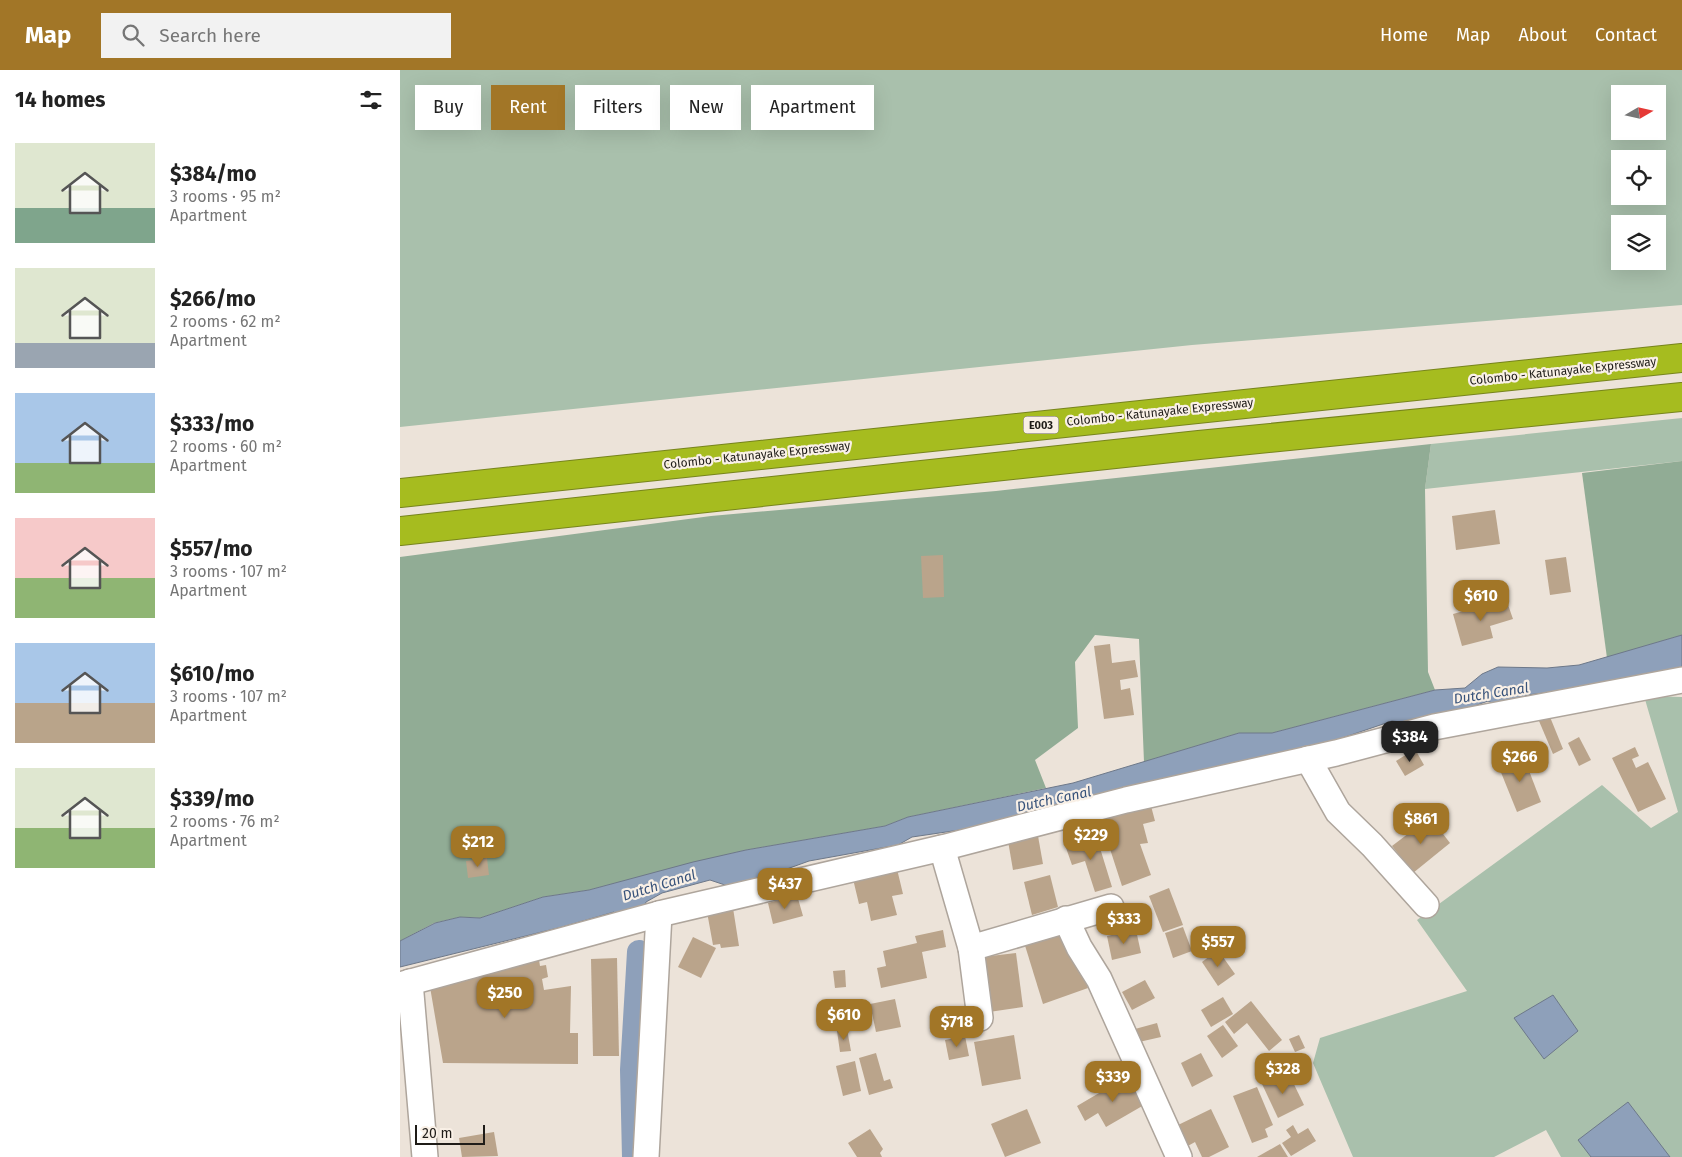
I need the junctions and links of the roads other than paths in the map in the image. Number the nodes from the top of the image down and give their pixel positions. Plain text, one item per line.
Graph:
1 (1682, 358) edge
2 (1682, 397) edge
3 (400, 493) edge
4 (400, 531) edge
5 (1682, 680) edge
6 (1308, 759) junction
7 (942, 848) junction
8 (1426, 905) dead end
9 (1111, 907) dead end
10 (658, 914) junction
11 (1066, 919) junction
12 (971, 948) junction
13 (405, 983) edge
14 (980, 1018) dead end
15 (425, 1157) edge
16 (646, 1157) edge
17 (1179, 1157) edge

1 - 3 highway, Colombo - Katunayake Expressway / E003
2 - 4 highway
5 - 6 street
6 - 7 street
6 - 8 street
7 - 10 street
7 - 12 street
9 - 11 street
10 - 13 street
10 - 16 street
11 - 12 street
11 - 17 street
12 - 14 street
13 - 15 street

